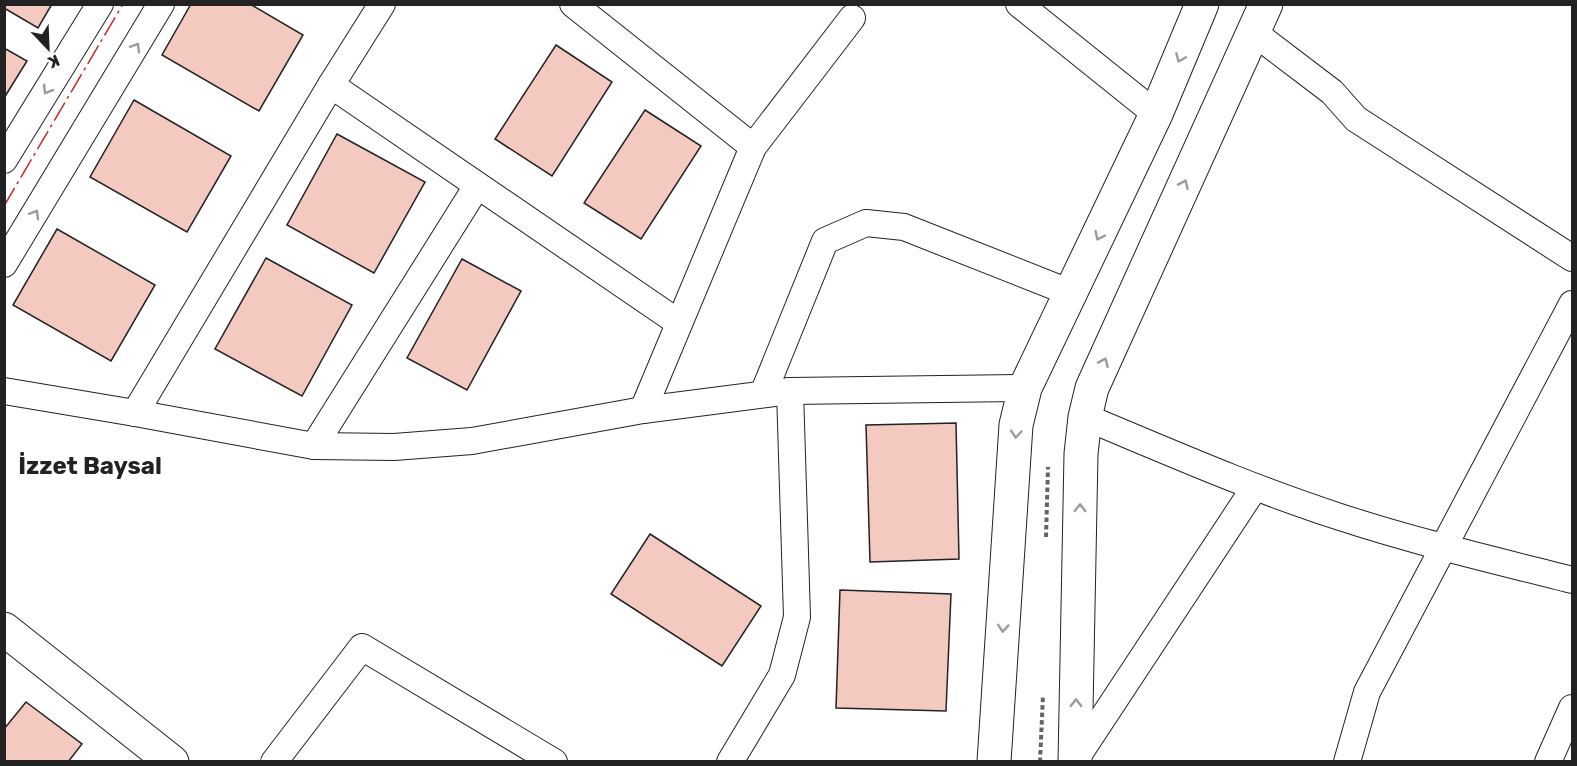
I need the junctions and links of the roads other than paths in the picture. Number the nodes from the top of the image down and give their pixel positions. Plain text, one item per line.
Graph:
1 (100, 4) edge
2 (161, 4) edge
3 (382, 4) edge
4 (573, 4) edge
5 (1019, 4) edge
6 (1203, 4) edge
7 (852, 18) dead end
8 (1260, 18) edge
9 (331, 85) junction
10 (1156, 114) junction
11 (753, 147) junction
12 (4, 160) edge
13 (477, 186) junction
14 (1572, 258) edge
15 (4, 264) edge
16 (1071, 293) junction
17 (1572, 304) edge
18 (679, 323) junction
19 (1025, 388) junction
20 (790, 391) junction
21 (4, 392) edge
22 (763, 394) junction
23 (643, 411) junction
24 (135, 413) junction
25 (1085, 417) junction
26 (314, 446) junction
27 (1255, 487) junction
28 (1443, 548) junction
29 (1572, 580) edge
30 (4, 629) edge
31 (1572, 708) edge
32 (1075, 761) edge
33 (172, 762) edge
34 (274, 762) edge
35 (554, 762) edge
36 (730, 762) edge
37 (994, 762) edge
38 (1347, 762) edge
39 (1548, 762) edge

1 -> 12 street
15 -> 2 street
3 - 9 street
4 - 11 street
5 - 10 street
6 -> 10 main road
7 - 11 street
8 - 14 street
25 -> 8 main road
9 - 13 street
9 - 24 street
10 -> 16 main road
11 - 18 street
13 - 18 street
13 - 26 street
16 - 19 main road
16 - 22 street
17 - 28 street
18 - 23 street
19 - 20 street
19 -> 37 main road
20 - 22 street
20 - 36 street
21 - 24 street
22 - 23 street
23 - 26 street
24 - 26 street
25 - 27 street
32 -> 25 main road
27 - 28 street
27 - 32 street
28 - 29 street
28 - 38 street
30 - 33 main road
31 - 39 street
34 - 35 street

